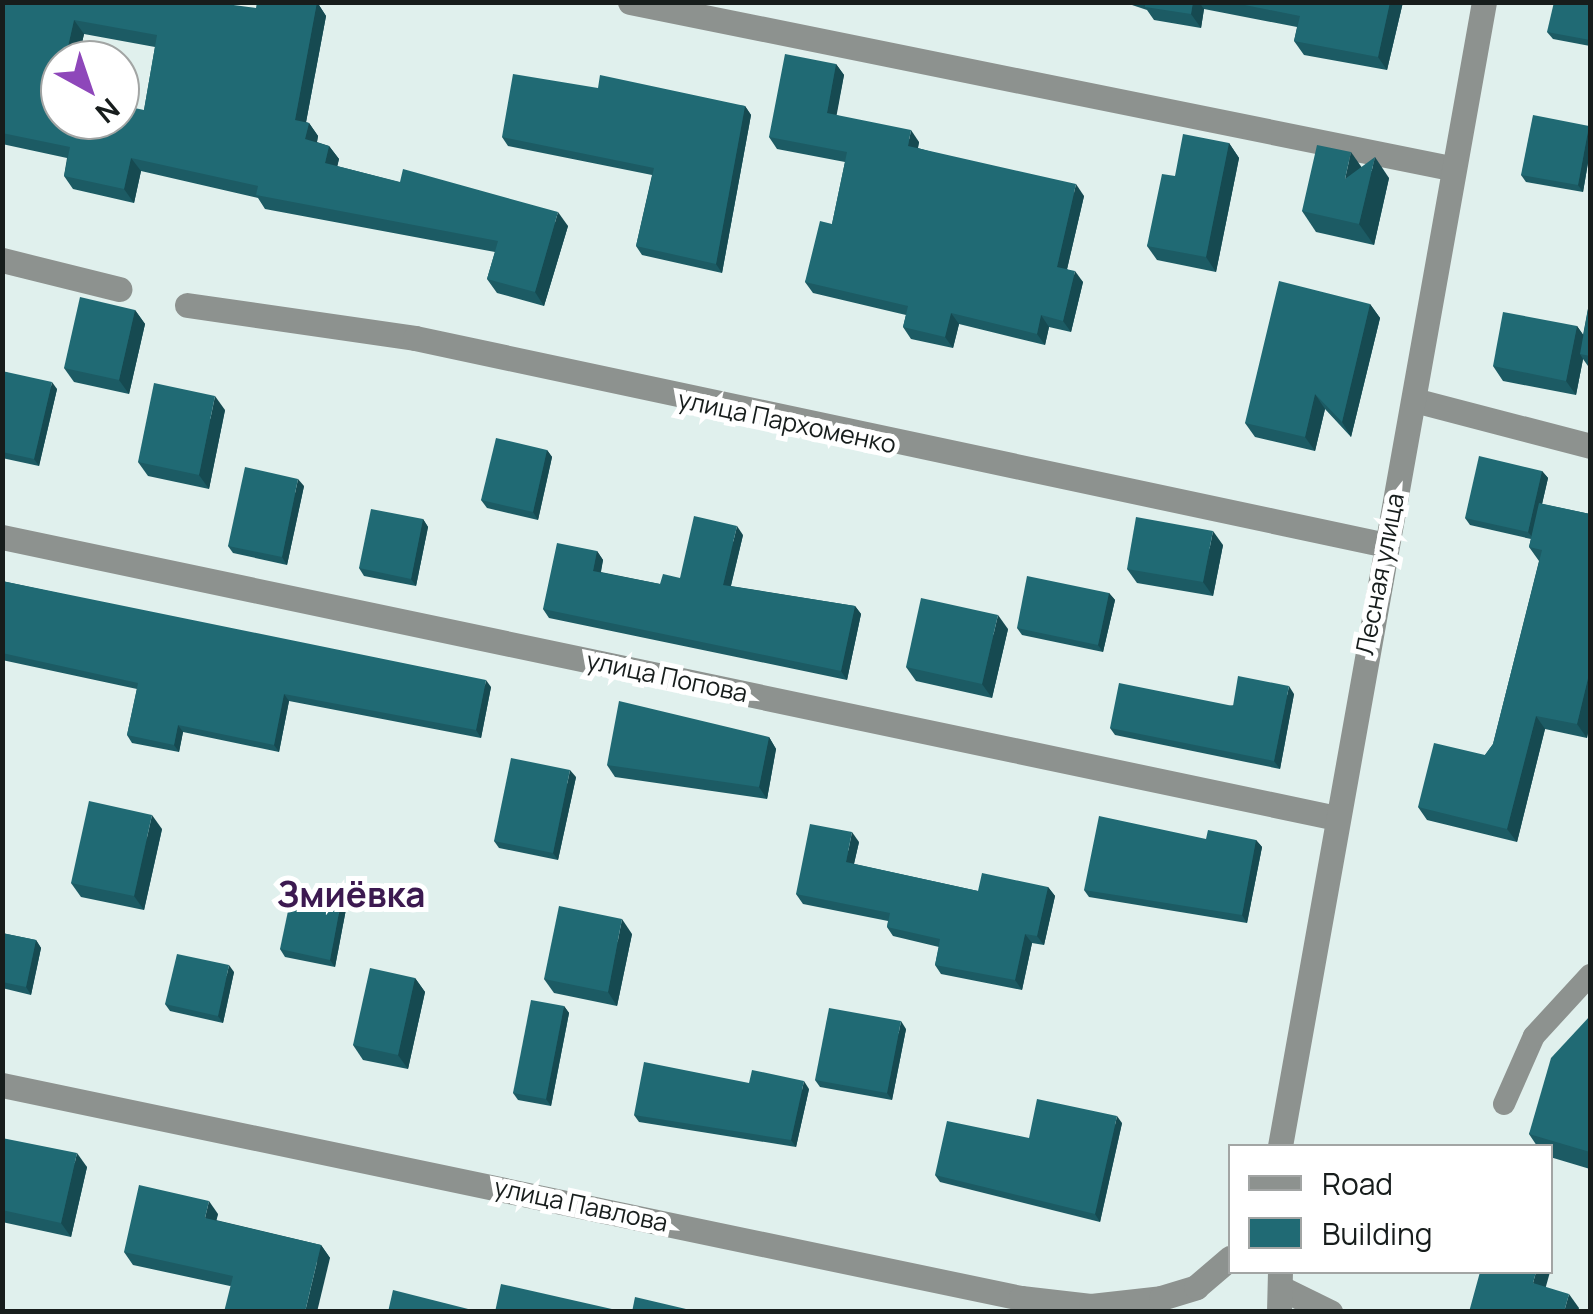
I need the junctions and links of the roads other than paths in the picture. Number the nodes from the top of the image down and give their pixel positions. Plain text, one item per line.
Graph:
1 (630, 2) edge
2 (1484, 2) edge
3 (1450, 168) junction
4 (2, 260) edge
5 (119, 289) dead end
6 (187, 304) dead end
7 (1414, 400) junction
8 (1590, 446) edge
9 (2, 537) edge
10 (1386, 545) junction
11 (1332, 817) junction
12 (1590, 976) edge
13 (2, 1084) edge
14 (1504, 1104) dead end
15 (1280, 1144) edge
16 (1228, 1260) edge
17 (1280, 1290) edge
18 (1330, 1312) edge

1 - 3 street
2 - 3 street, Лесная улица
3 - 7 street, Лесная улица
4 - 5 street
6 - 10 street, улица Пархоменко
7 - 8 street
7 - 10 street, Лесная улица
9 - 11 street, улица Попова
10 - 11 street, Лесная улица
11 - 15 street, Лесная улица
12 - 14 lane
13 - 16 street, улица Павлова
17 - 18 street

